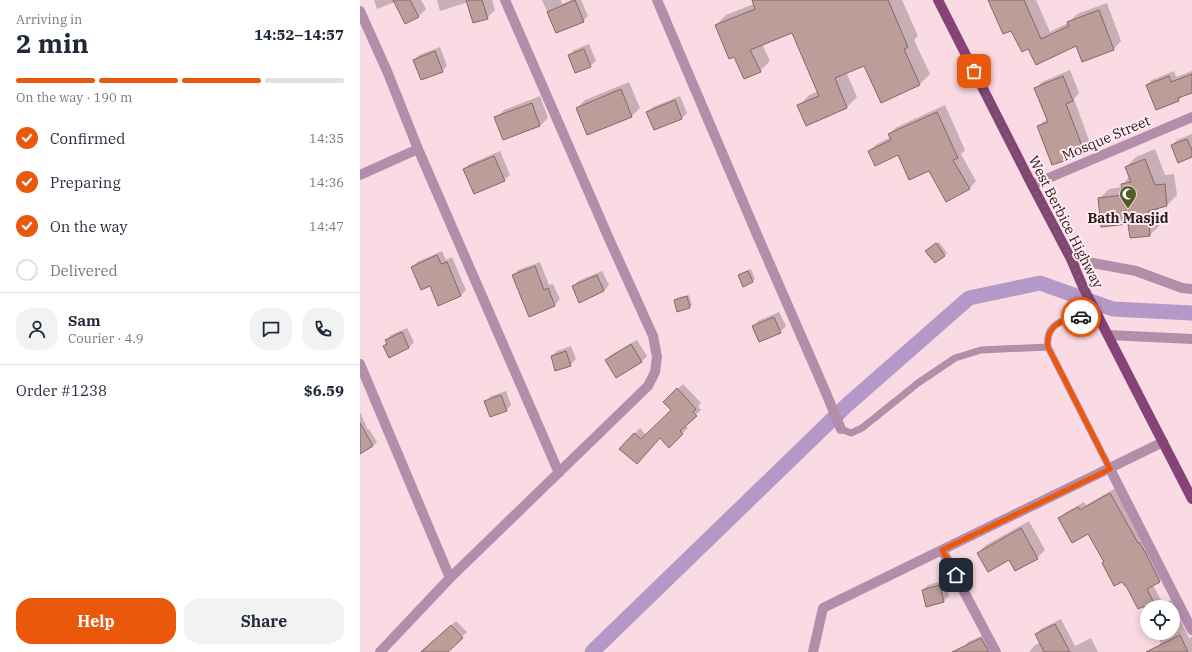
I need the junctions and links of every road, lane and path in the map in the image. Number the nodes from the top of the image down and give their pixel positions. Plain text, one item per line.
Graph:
1 (505, 0) edge
2 (657, 0) edge
3 (938, 0) edge
4 (360, 11) edge
5 (1192, 117) edge
6 (418, 149) junction
7 (360, 175) edge
8 (1032, 185) junction
9 (1071, 260) junction
10 (1192, 289) edge
11 (1097, 312) junction
12 (1108, 335) junction
13 (1192, 339) edge
14 (1048, 347) junction
15 (360, 364) edge
16 (841, 429) joint
17 (1163, 442) junction
18 (1110, 469) junction
19 (559, 473) junction
20 (1192, 499) edge
21 (942, 550) junction
22 (450, 578) junction
23 (1192, 630) edge
24 (380, 652) edge
25 (813, 652) edge
26 (996, 652) edge

1 - 19 street
2 - 16 street
3 - 8 main road, West Berbice Highway
4 - 6 street
5 - 8 street, Mosque Street
6 - 7 street
6 - 19 street
8 - 9 main road, West Berbice Highway
9 - 10 street
9 - 11 main road, West Berbice Highway
11 - 12 main road, West Berbice Highway
11 - 14 lane
12 - 13 street
12 - 17 main road, West Berbice Highway
14 - 16 lane
14 - 18 lane
15 - 22 street
17 - 18 street
17 - 20 main road, West Berbice Highway
18 - 21 street
18 - 23 street
19 - 22 street
21 - 25 street
21 - 26 street
22 - 24 street

